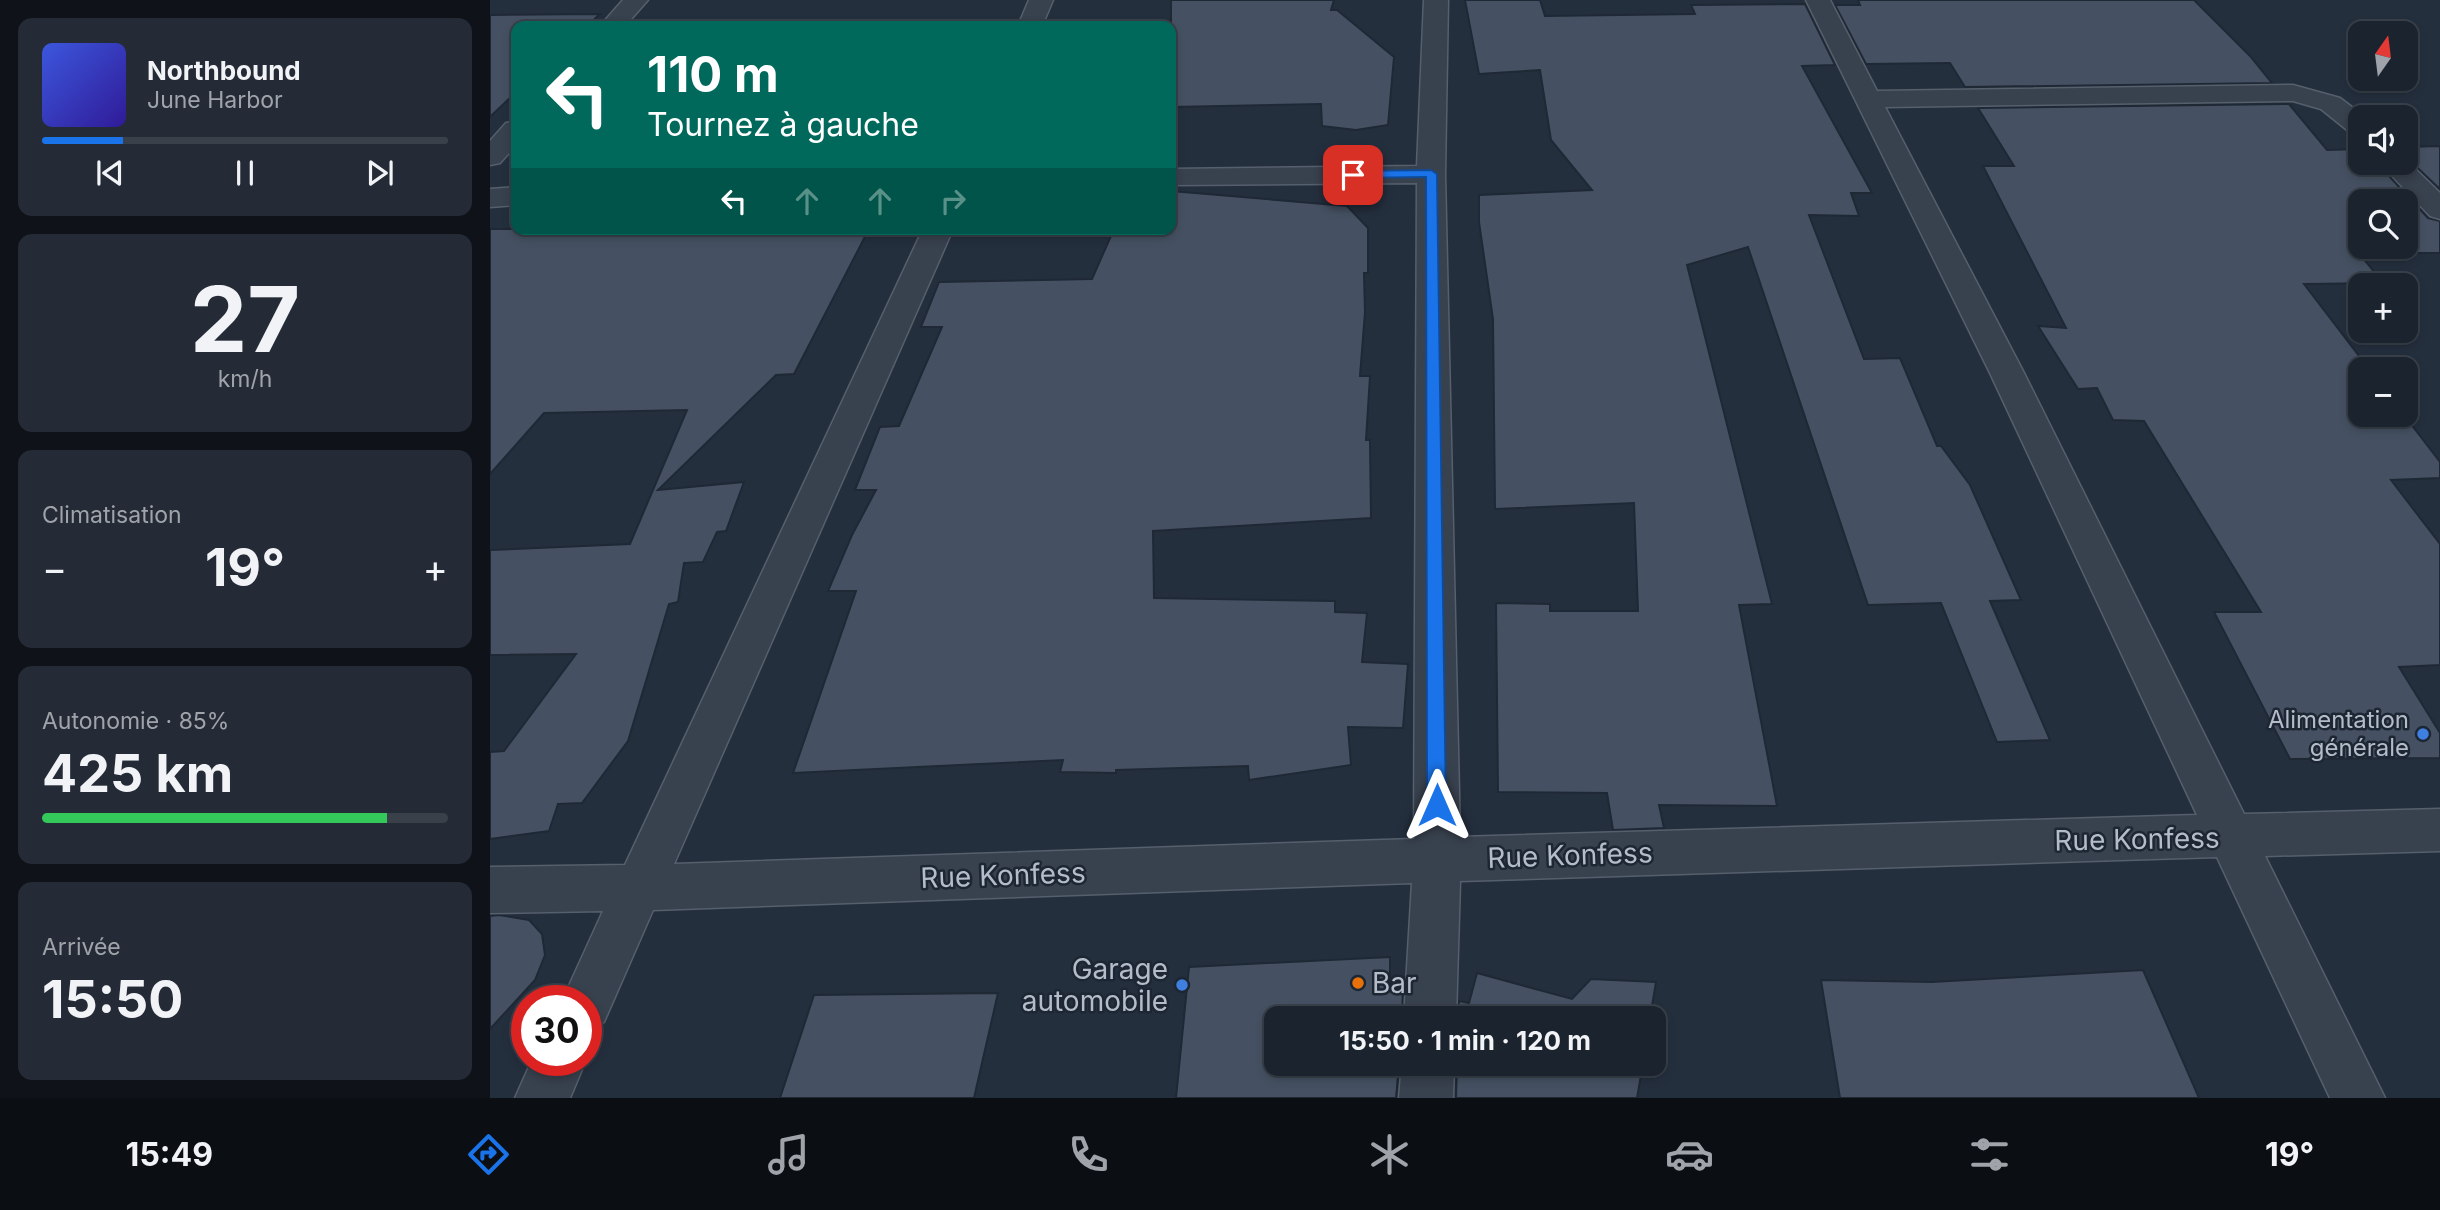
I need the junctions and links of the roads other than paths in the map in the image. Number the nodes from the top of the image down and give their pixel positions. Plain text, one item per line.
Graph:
1 (636, 0) edge
2 (1041, 0) edge
3 (1436, 0) edge
4 (1818, 0) edge
5 (617, 21) edge
6 (1032, 21) edge
7 (1868, 99) junction
8 (2348, 115) edge
9 (511, 134) edge
10 (490, 157) edge
11 (1431, 174) junction
12 (2406, 175) edge
13 (1176, 177) edge
14 (511, 196) edge
15 (490, 198) edge
16 (2440, 210) edge
17 (935, 235) edge
18 (2440, 830) edge
19 (2230, 837) junction
20 (1437, 860) junction
21 (641, 888) junction
22 (490, 890) edge
23 (595, 985) edge
24 (1431, 1006) edge
25 (552, 1076) edge
26 (1427, 1076) edge
27 (542, 1098) edge
28 (1426, 1098) edge
29 (2358, 1098) edge

1 - 5 street
2 - 6 street
3 - 11 street
4 - 7 street
7 - 8 street
7 - 19 street
9 - 10 street
11 - 13 street
11 - 20 street
12 - 16 street
14 - 15 street
17 - 21 street
18 - 19 street, Rue Konfess
19 - 20 street, Rue Konfess
19 - 29 street
20 - 21 street, Rue Konfess
20 - 24 street
21 - 22 street, Rue Konfess
21 - 23 street
25 - 27 street
26 - 28 street

